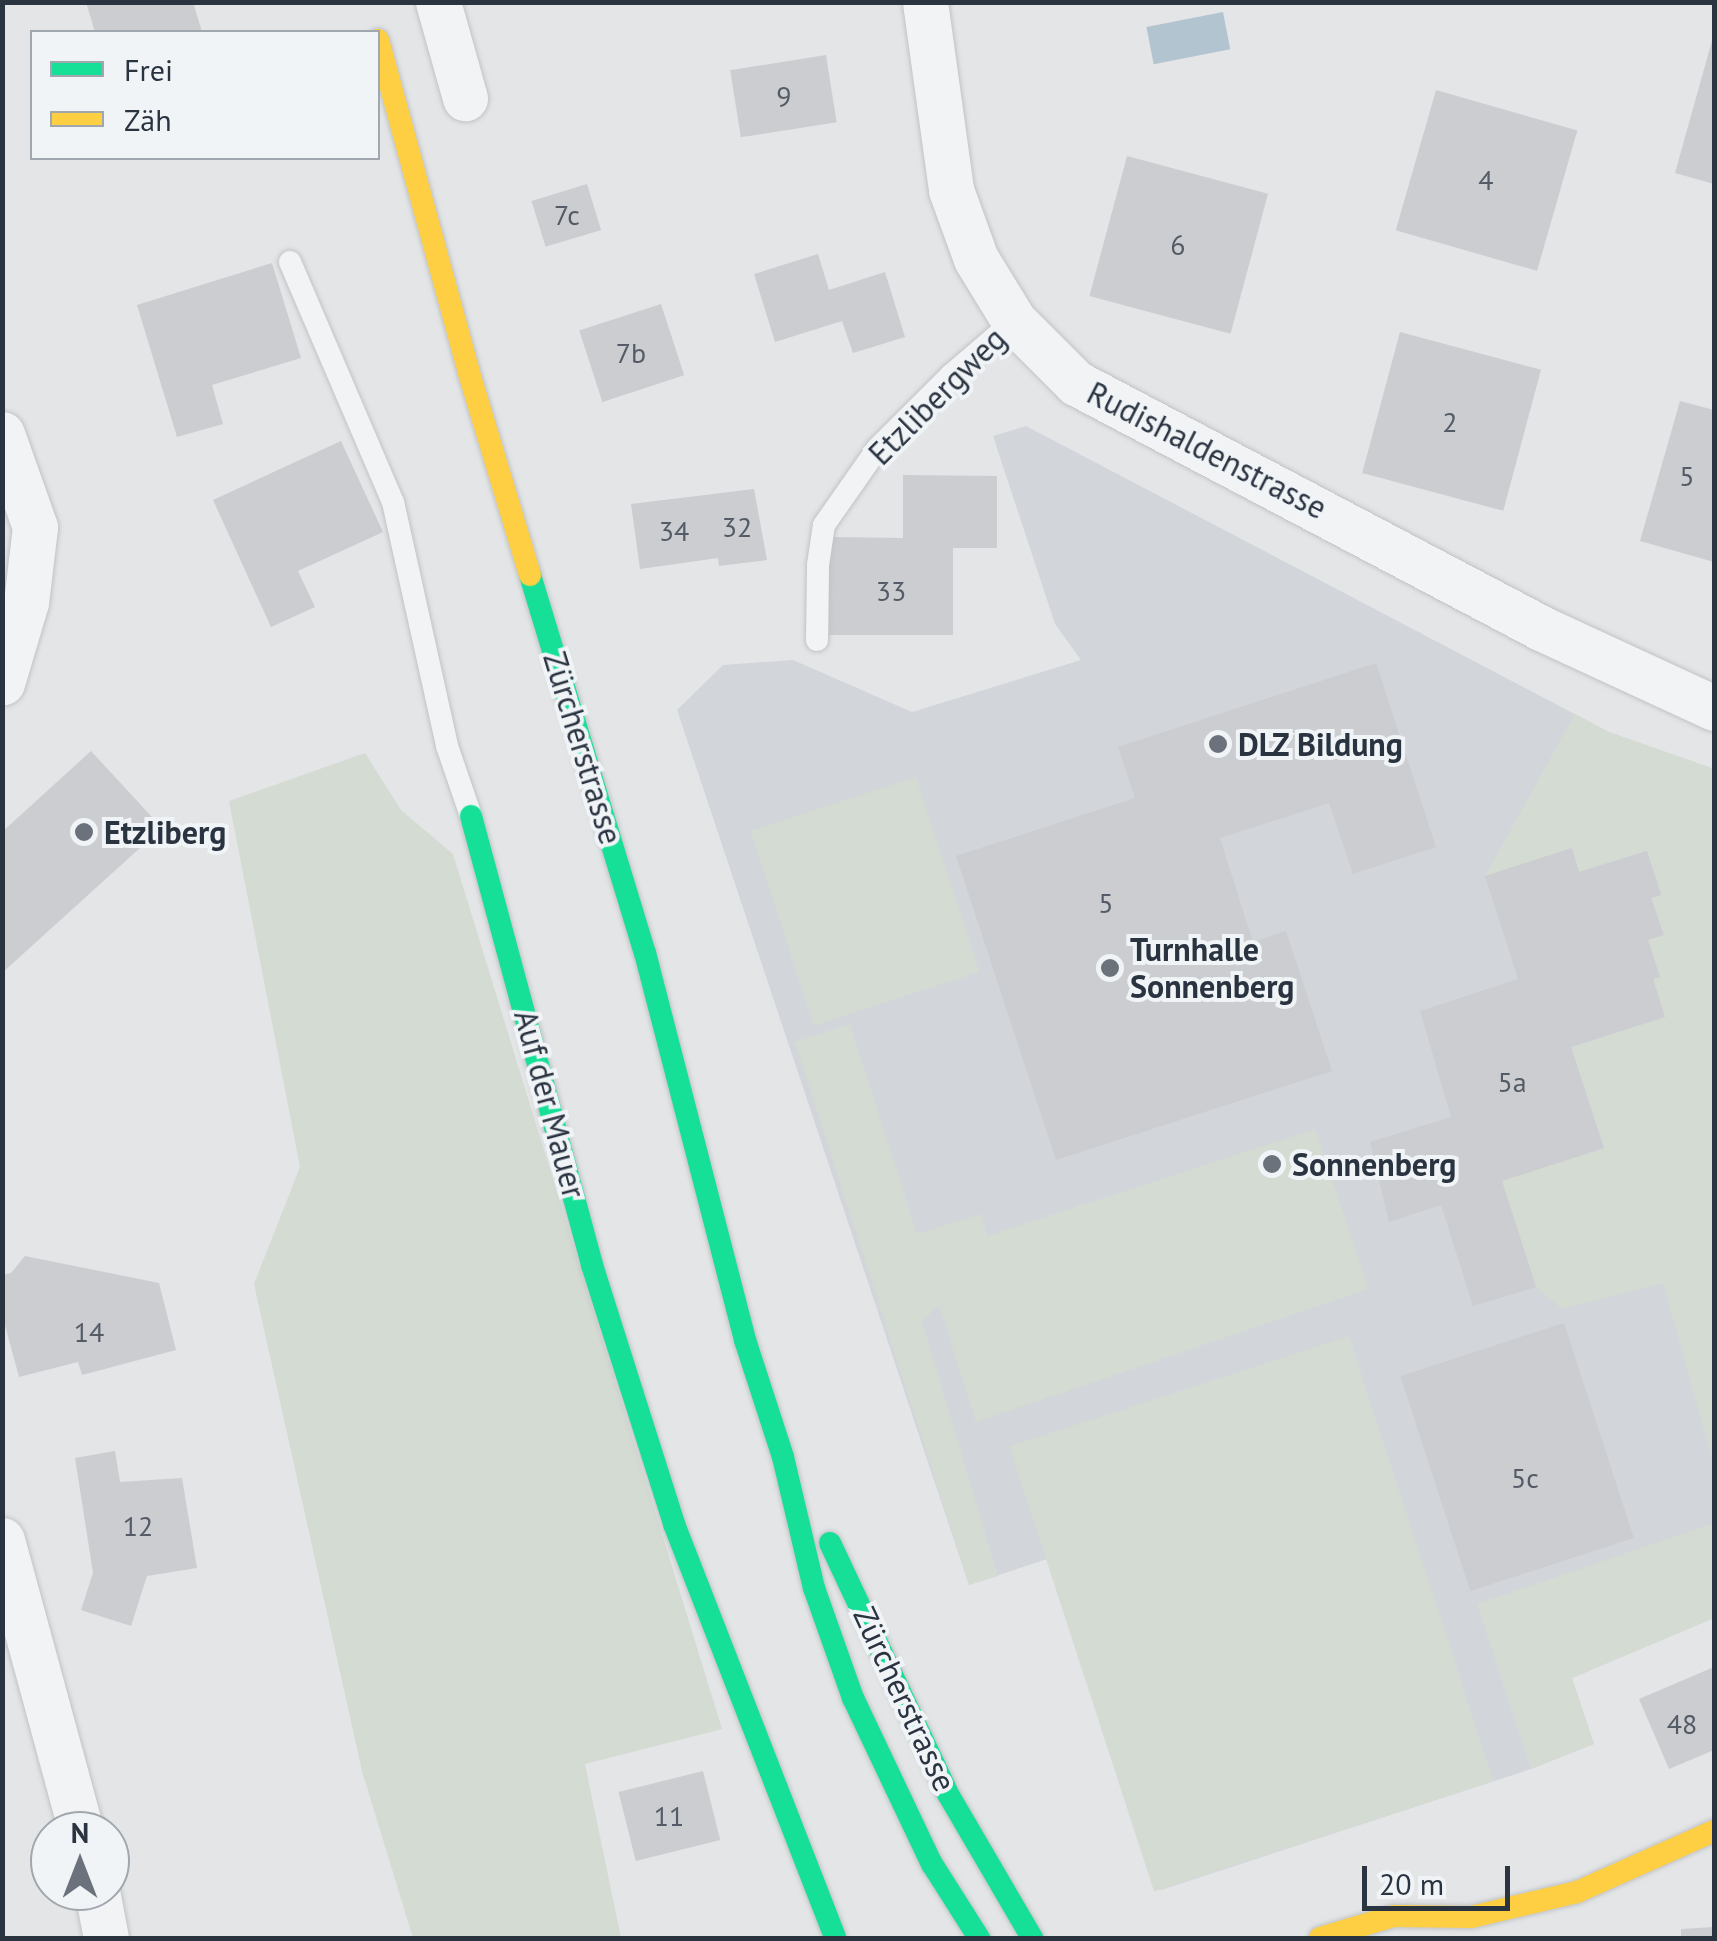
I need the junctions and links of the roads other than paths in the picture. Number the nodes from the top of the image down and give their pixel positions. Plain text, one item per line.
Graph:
1 (438, 2) edge
2 (925, 2) edge
3 (380, 48) edge
4 (466, 98) dead end
5 (290, 262) dead end
6 (1014, 321) junction
7 (2, 434) edge
8 (817, 640) dead end
9 (2, 683) edge
10 (1714, 708) edge
11 (471, 816) joint
12 (783, 1457) junction
13 (2, 1540) edge
14 (75, 1811) edge
15 (1714, 1831) edge
16 (101, 1911) edge
17 (1471, 1918) junction
18 (106, 1938) edge
19 (836, 1938) edge
20 (979, 1938) edge
21 (1032, 1938) edge
22 (1320, 1938) edge
23 (1441, 1938) edge

1 - 4 street
2 - 6 street, Rudishaldenstrasse
3 - 12 main road, Zürcherstrasse
5 - 11 lane, Auf der Mauer
6 - 8 lane, Etzlibergweg
6 - 10 street, Rudishaldenstrasse
7 - 9 street
11 - 19 main road, Auf der Mauer
12 - 20 main road, Zürcherstrasse
12 - 21 main road, Zürcherstrasse
13 - 14 street
15 - 17 main road
16 - 18 street
17 - 22 main road
17 - 23 main road

